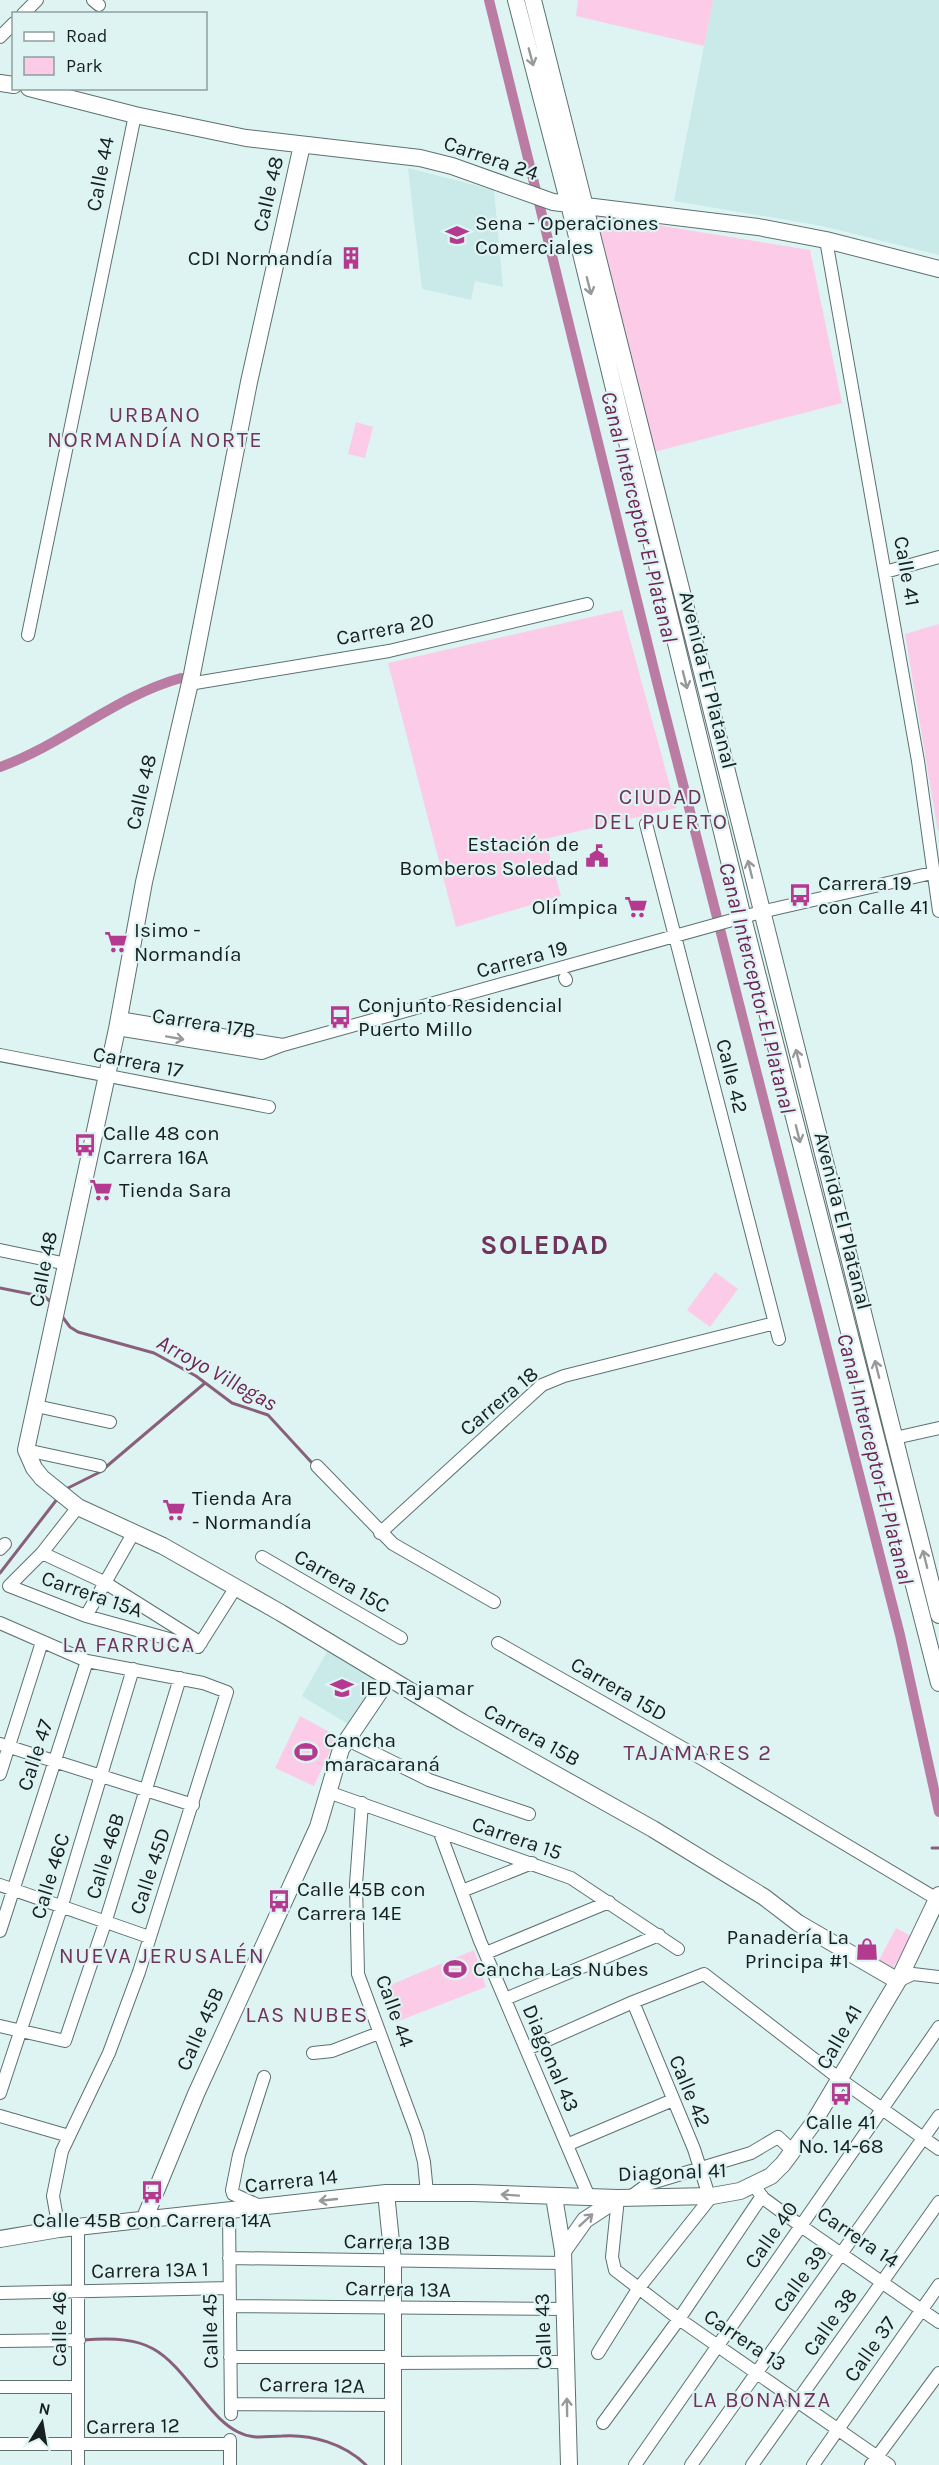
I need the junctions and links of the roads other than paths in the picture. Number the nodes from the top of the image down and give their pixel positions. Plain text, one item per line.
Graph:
1 (37, 0) edge
2 (516, 0) edge
3 (533, 0) edge
4 (25, 12) edge
5 (12, 25) edge
6 (0, 37) edge
7 (37, 90) edge
8 (135, 115) junction
9 (302, 145) junction
10 (569, 204) junction
11 (825, 240) junction
12 (939, 269) edge
13 (939, 557) edge
14 (885, 572) junction
15 (587, 604) dead end
16 (28, 635) dead end
17 (190, 682) junction
18 (646, 824) dead end
19 (939, 852) edge
20 (932, 873) junction
21 (939, 911) edge
22 (760, 912) junction
23 (739, 919) junction
24 (676, 936) junction
25 (118, 1023) junction
26 (0, 1055) edge
27 (107, 1075) junction
28 (269, 1107) dead end
29 (0, 1250) edge
30 (67, 1264) junction
31 (775, 1323) junction
32 (779, 1339) dead end
33 (36, 1406) junction
34 (110, 1422) dead end
35 (939, 1428) edge
36 (895, 1438) junction
37 (26, 1450) junction
38 (100, 1466) dead end
39 (317, 1466) dead end
40 (67, 1499) junction
41 (134, 1532) junction
42 (380, 1533) junction
43 (42, 1553) junction
44 (262, 1557) dead end
45 (104, 1582) junction
46 (236, 1587) junction
47 (494, 1602) dead end
48 (939, 1615) edge
49 (86, 1616) junction
50 (0, 1623) edge
51 (401, 1638) dead end
52 (42, 1642) junction
53 (498, 1642) dead end
54 (199, 1645) junction
55 (87, 1661) junction
56 (133, 1669) junction
57 (180, 1678) junction
58 (389, 1678) junction
59 (939, 1683) edge
60 (346, 1739) junction
61 (4, 1745) edge
62 (53, 1763) junction
63 (0, 1774) edge
64 (102, 1776) junction
65 (145, 1790) junction
66 (328, 1792) junction
67 (362, 1803) junction
68 (193, 1805) junction
69 (529, 1814) dead end
70 (440, 1833) junction
71 (532, 1863) junction
72 (0, 1885) edge
73 (13, 1889) junction
74 (462, 1891) junction
75 (938, 1897) edge
76 (609, 1902) junction
77 (62, 1905) junction
78 (106, 1920) junction
79 (0, 1931) edge
80 (659, 1935) junction
81 (149, 1937) junction
82 (678, 1949) dead end
83 (486, 1953) junction
84 (939, 1977) edge
85 (898, 1981) junction
86 (505, 1999) junction
87 (633, 2002) junction
88 (0, 2026) edge
89 (939, 2027) edge
90 (20, 2031) junction
91 (379, 2032) junction
92 (526, 2049) junction
93 (313, 2053) dead end
94 (264, 2077) dead end
95 (841, 2080) junction
96 (0, 2093) edge
97 (673, 2100) junction
98 (883, 2108) junction
99 (0, 2115) edge
100 (939, 2116) edge
101 (69, 2136) junction
102 (924, 2138) junction
103 (568, 2144) junction
104 (939, 2149) edge
105 (793, 2151) junction
106 (700, 2169) junction
107 (758, 2191) junction
108 (386, 2193) junction
109 (427, 2193) junction
110 (710, 2196) junction
111 (554, 2197) junction
112 (589, 2197) junction
113 (623, 2198) junction
114 (939, 2202) edge
115 (264, 2207) junction
116 (229, 2211) junction
117 (144, 2220) junction
118 (801, 2226) junction
119 (78, 2228) junction
120 (59, 2229) junction
121 (0, 2239) edge
122 (843, 2254) junction
123 (563, 2257) junction
124 (229, 2258) junction
125 (393, 2261) junction
126 (883, 2281) junction
127 (939, 2285) edge
128 (229, 2288) junction
129 (638, 2289) junction
130 (0, 2293) edge
131 (78, 2293) junction
132 (230, 2306) junction
133 (393, 2309) junction
134 (566, 2309) junction
135 (921, 2309) junction
136 (678, 2319) junction
137 (939, 2322) edge
138 (79, 2340) junction
139 (0, 2341) edge
140 (719, 2344) junction
141 (598, 2353) dead end
142 (230, 2356) junction
143 (392, 2360) junction
144 (567, 2362) junction
145 (757, 2371) junction
146 (939, 2373) edge
147 (0, 2387) edge
148 (78, 2388) junction
149 (799, 2400) junction
150 (393, 2405) junction
151 (231, 2409) joint
152 (603, 2423) dead end
153 (838, 2429) junction
154 (0, 2444) edge
155 (78, 2446) junction
156 (874, 2461) edge
157 (78, 2465) edge
158 (230, 2465) edge
159 (393, 2465) edge
160 (568, 2465) edge
161 (635, 2465) edge
162 (691, 2465) edge
163 (752, 2465) edge
164 (813, 2465) edge
165 (889, 2465) edge

1 - 4 street
2 -> 10 main road, Avenida El Platanal
3 - 10 main road, Avenida El Platanal
5 - 6 street
7 - 8 main road, Carrera 24
8 - 9 main road, Carrera 24
8 - 16 street, Calle 44
9 - 10 main road, Carrera 24
9 - 17 main road, Calle 48
10 - 11 main road, Carrera 24
22 -> 10 main road, Avenida El Platanal
10 -> 23 main road, Avenida El Platanal
11 - 12 main road, Carrera 24
11 - 14 street, Calle 41
13 - 14 street
14 - 20 street, Calle 41
15 - 17 street, Carrera 20
17 - 25 main road, Calle 48
18 - 24 street, Calle 42
19 - 20 street
20 - 21 street, Calle 41
20 - 22 street, Carrera 19
22 - 23 street, Carrera 19
36 -> 22 main road, Avenida El Platanal
23 - 24 street, Carrera 19
23 -> 59 main road, Avenida El Platanal
24 - 25 street, Carrera 19
24 - 31 street, Calle 42
25 - 27 main road, Calle 48
26 - 27 street, Carrera 17
27 - 28 street, Carrera 17
27 - 30 main road, Calle 48
29 - 30 street
30 - 33 main road, Calle 48
31 - 32 street, Calle 42
31 - 42 street, Carrera 18
33 - 34 street
33 - 37 main road, Calle 48
35 - 36 street
48 -> 36 main road, Avenida El Platanal
37 - 38 street
37 - 40 main road, Carrera 15B
39 - 42 street
40 - 41 main road, Carrera 15B
40 - 43 street
41 - 45 street
41 - 46 main road, Carrera 15B
42 - 47 street
43 - 45 street
43 - 49 street, Carrera 15A
44 - 51 street, Carrera 15C
45 - 49 street
45 - 54 street
46 - 54 street
46 - 58 main road, Carrera 15B
49 - 54 street, Carrera 15A
50 - 52 street
52 - 55 street
52 - 61 street
53 - 75 street, Carrera 15D
55 - 56 street
55 - 62 street, Calle 47
56 - 57 street
56 - 64 street, Calle 46C
57 - 65 street, Calle 46B
57 - 68 street, Calle 45D
58 - 60 main road, Calle 45B
58 - 85 main road, Carrera 15B
60 - 66 main road, Calle 45B
60 - 69 street
61 - 62 street
61 - 63 street
62 - 64 street
62 - 73 street, Calle 47
64 - 65 street
64 - 77 street, Calle 46C
65 - 68 street
65 - 78 street, Calle 46B
66 - 67 street, Carrera 15
66 - 117 main road, Calle 45B
67 - 70 street, Carrera 15
67 - 91 street, Calle 44
68 - 81 street, Calle 45D
70 - 71 street, Carrera 15
70 - 74 street, Diagonal 43
71 - 74 street
71 - 76 street, Carrera 15
72 - 73 street
73 - 77 street
73 - 79 street, Calle 47
74 - 83 street, Diagonal 43
75 - 85 main road, Calle 41
76 - 80 street, Carrera 15
76 - 83 street
77 - 78 street
77 - 90 street, Calle 46C
78 - 81 street
78 - 90 street, Calle 46B
80 - 82 street, Carrera 15
80 - 86 street
81 - 101 street, Calle 45D
83 - 86 street, Diagonal 43
84 - 85 street
85 - 95 main road, Calle 41
86 - 92 street, Diagonal 43
87 - 92 street
87 - 95 street
87 - 97 street, Calle 42
88 - 90 street
89 - 98 street, Calle 40
90 - 96 street, Calle 46C
91 - 93 street
91 - 109 street, Calle 44
92 - 103 street, Diagonal 43
94 - 115 street
95 - 98 street
95 - 105 main road, Calle 41
97 - 103 street
97 - 106 street, Calle 42
98 - 102 street
98 - 118 street, Calle 40
99 - 101 street
100 - 102 street, Calle 39
101 - 120 street, Calle 45D
102 - 104 street
102 - 122 street, Calle 39
103 - 112 street, Diagonal 43
105 - 106 street
105 - 107 main road, Calle 41
106 - 110 street, Calle 42
106 - 113 street
107 - 110 main road, Diagonal 41
107 - 118 street, Carrera 14
107 - 136 street, Calle 41
108 - 109 main road, Carrera 14
108 -> 115 main road, Carrera 14
108 - 125 main road
111 -> 109 main road, Carrera 14
110 - 113 main road, Diagonal 41
110 - 129 street
111 - 112 main road, Carrera 14
111 - 123 main road, Calle 43
112 - 113 main road, Diagonal 41
123 -> 113 main road
113 - 129 street, Carrera 13
114 - 126 street, Calle 38
115 - 116 main road, Carrera 14
116 - 117 main road, Carrera 14
116 - 124 street, Calle 45
117 - 119 main road, Carrera 14
118 - 122 street, Carrera 14
118 - 140 street, Calle 40
119 - 120 main road, Carrera 14
119 - 131 street, Calle 46
120 - 121 main road, Carrera 14
122 - 126 street, Carrera 14
122 - 145 street, Calle 39
123 - 125 street, Carrera 13B
123 - 134 main road, Calle 43
124 - 125 street, Carrera 13B
124 - 128 street, Calle 45
125 - 133 main road
126 - 135 street, Carrera 14
126 - 149 street, Calle 38
127 - 135 street, Calle 37
128 - 131 street, Carrera 13A 1
128 - 132 street, Calle 45
129 - 136 street, Carrera 13
129 - 141 street
130 - 131 street, Carrera 13A 1
131 - 138 street, Calle 46
132 - 133 street, Carrera 13A
132 - 142 street, Calle 45
133 - 134 street, Carrera 13A
133 - 143 main road
134 - 144 main road, Calle 43
135 - 137 street, Carrera 14
135 - 153 street, Calle 37
136 - 140 street, Carrera 13
136 - 152 street, Calle 41
138 - 139 street
138 - 148 street, Calle 46
140 - 145 street, Carrera 13
140 - 161 street, Calle 40
142 - 143 street
142 - 151 street, Calle 45
143 - 144 street
143 - 150 main road
160 -> 144 main road, Calle 43
145 - 149 street, Carrera 13
145 - 162 street, Calle 39
146 - 156 street
147 - 148 street
148 - 155 street, Calle 46
149 - 153 street, Carrera 13
149 - 163 street, Calle 38
150 - 151 street, Carrera 12A
150 - 159 main road
153 - 156 street, Carrera 13
153 - 164 street, Calle 37
154 - 155 street, Carrera 12
155 - 157 street, Calle 46
155 - 158 street, Carrera 12
156 - 165 street, Carrera 13

